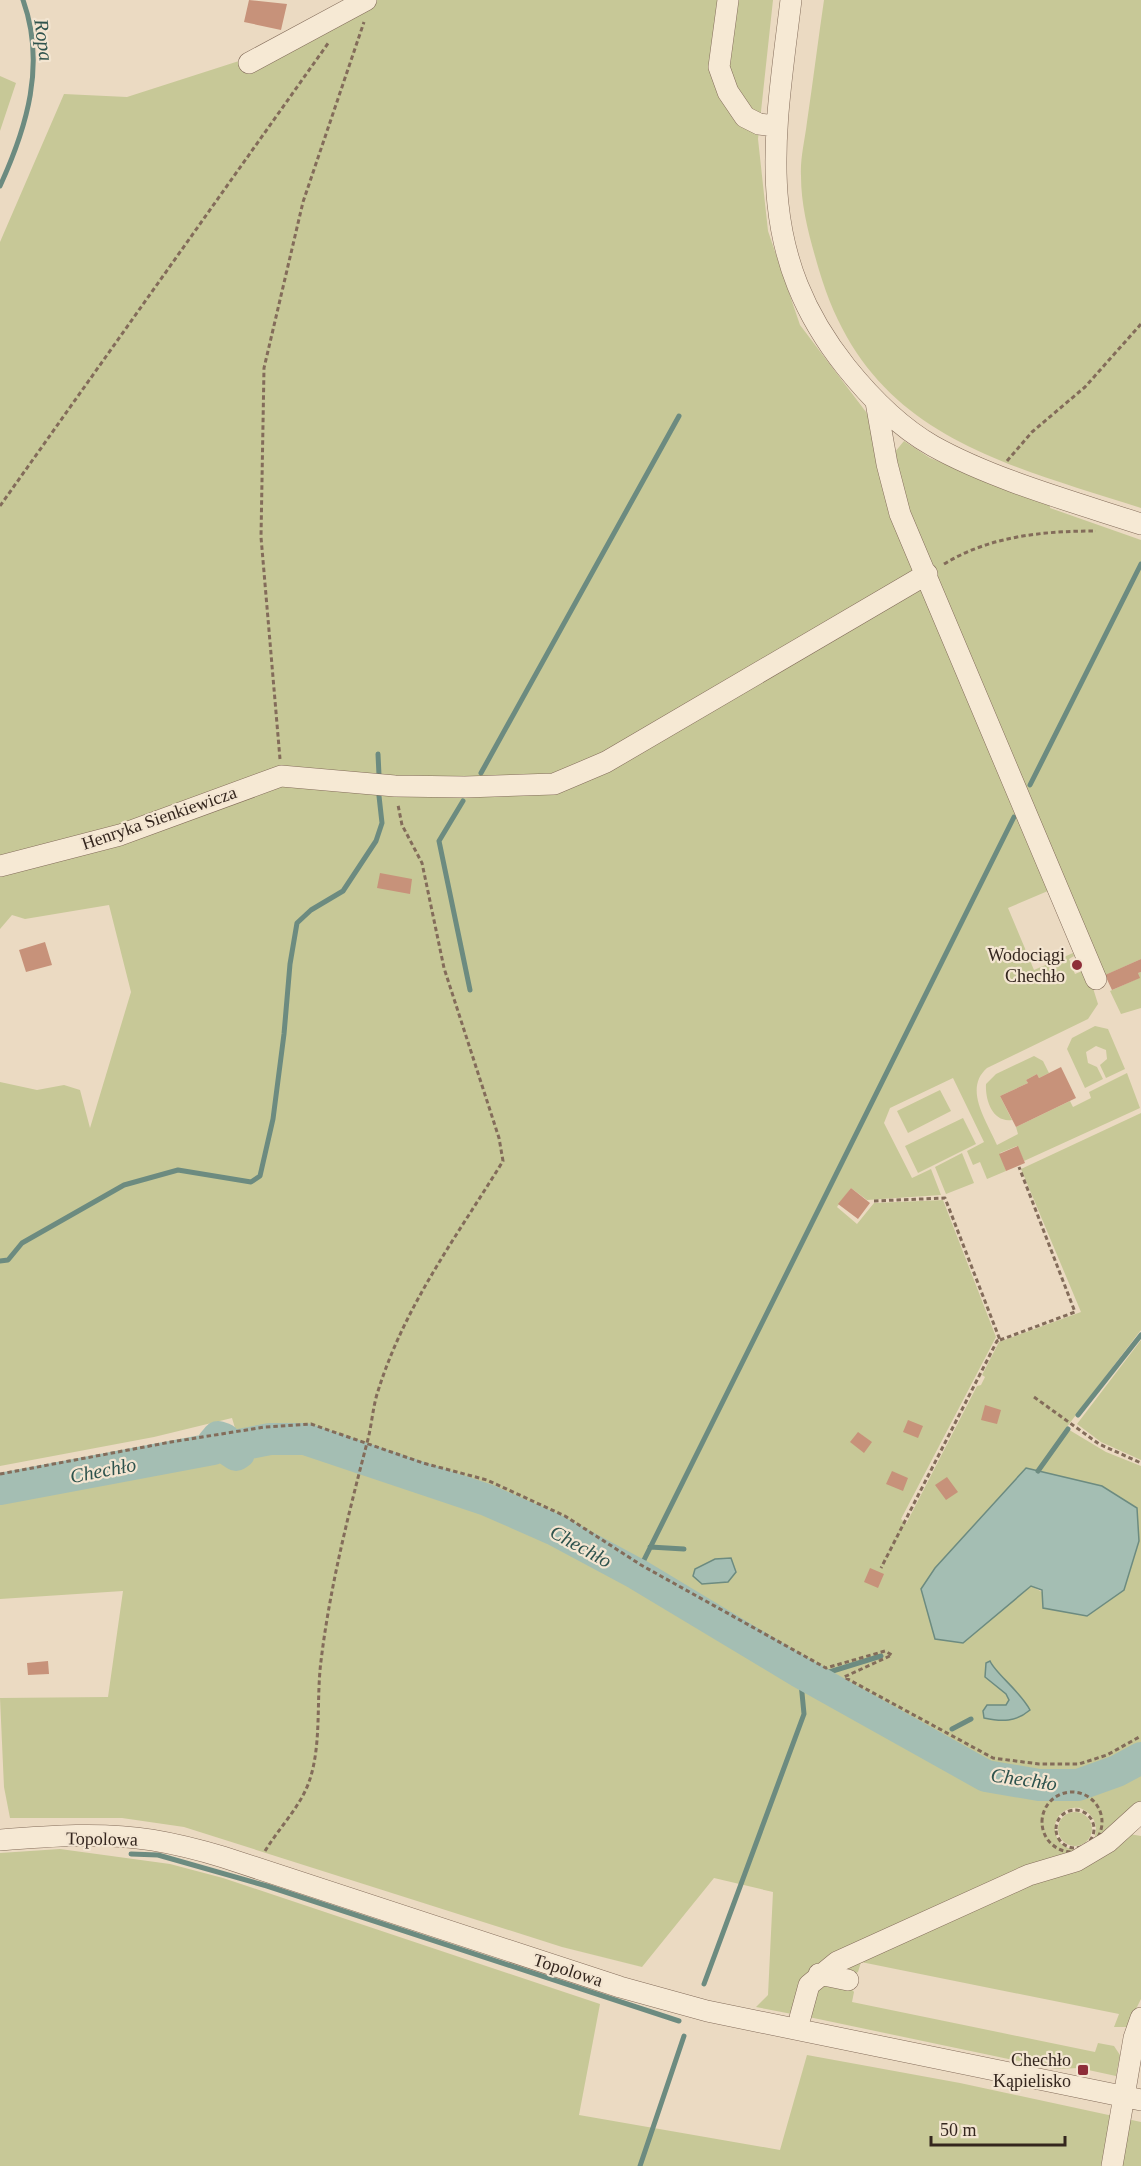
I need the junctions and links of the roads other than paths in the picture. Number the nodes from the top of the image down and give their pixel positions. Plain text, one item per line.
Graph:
1 (728, 0) edge
2 (791, 0) edge
3 (366, 6) edge
4 (249, 63) dead end
5 (775, 126) junction
6 (876, 402) junction
7 (1141, 524) edge
8 (927, 574) junction
9 (0, 866) edge
10 (1096, 979) dead end
11 (1136, 1823) edge
12 (0, 1840) edge
13 (819, 1974) junction
14 (848, 1980) dead end
15 (800, 2018) dead end
16 (1141, 2018) edge
17 (1133, 2099) edge
18 (1112, 2166) edge

1 - 5 street
2 - 5 street
3 - 4 street
5 - 6 street
6 - 7 street
6 - 8 street
8 - 9 street, Henryka Sienkiewicza
8 - 10 street
11 - 13 street
12 - 17 street, Topolowa
13 - 14 street
13 - 15 street
16 - 17 street
17 - 18 street

